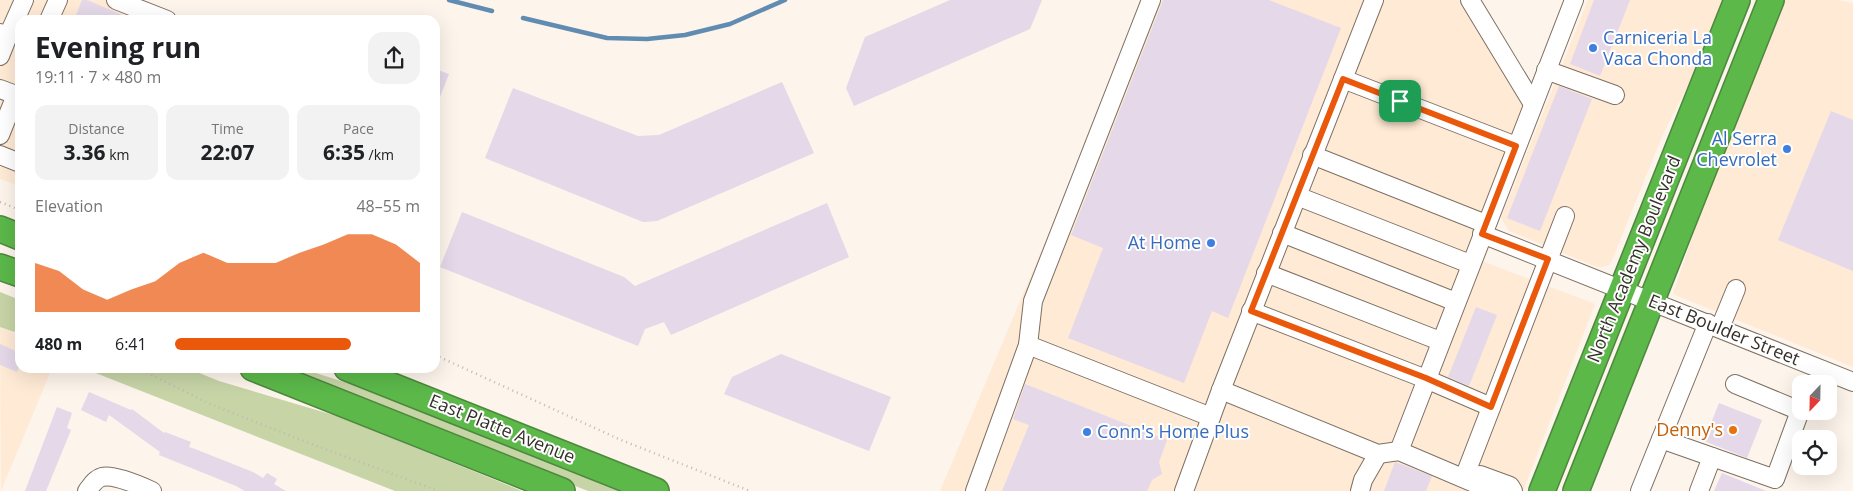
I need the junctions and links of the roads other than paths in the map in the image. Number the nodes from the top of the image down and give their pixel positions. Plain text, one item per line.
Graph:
1 (24, 0) edge
2 (58, 0) edge
3 (116, 0) edge
4 (1151, 0) edge
5 (1374, 0) edge
6 (1470, 0) edge
7 (1574, 0) edge
8 (1737, 0) edge
9 (1771, 0) edge
10 (15, 15) edge
11 (15, 15) edge
12 (51, 15) edge
13 (154, 15) edge
14 (4, 34) edge
15 (0, 56) edge
16 (1546, 70) junction
17 (1343, 79) junction
18 (12, 90) edge
19 (1615, 95) dead end
20 (1533, 104) junction
21 (0, 135) edge
22 (1516, 146) junction
23 (0, 155) edge
24 (1312, 155) junction
25 (15, 161) edge
26 (1297, 196) junction
27 (1565, 216) dead end
28 (0, 229) edge
29 (1484, 229) junction
30 (1282, 233) junction
31 (15, 235) edge
32 (1548, 259) junction
33 (1470, 264) junction
34 (0, 266) edge
35 (15, 272) edge
36 (1266, 273) junction
37 (1622, 288) junction
38 (1736, 289) dead end
39 (1651, 300) junction
40 (1456, 302) junction
41 (1251, 311) junction
42 (1714, 325) junction
43 (1440, 341) junction
44 (1028, 345) junction
45 (266, 373) edge
46 (360, 373) edge
47 (1426, 378) junction
48 (1853, 382) edge
49 (1735, 384) dead end
50 (1221, 390) junction
51 (1491, 407) junction
52 (1211, 417) junction
53 (1661, 439) junction
54 (1400, 448) junction
55 (1378, 454) junction
56 (1712, 457) junction
57 (1467, 470) junction
58 (1772, 485) edge
59 (1189, 489) edge
60 (87, 491) edge
61 (152, 491) edge
62 (562, 491) edge
63 (656, 491) edge
64 (975, 491) edge
65 (1360, 491) edge
66 (1493, 491) edge
67 (1513, 491) edge
68 (1542, 491) edge
69 (1576, 491) edge
70 (1640, 491) edge
71 (1698, 491) edge

1 - 11 street
2 - 12 street
3 - 13 street
4 - 44 street
5 - 17 street
6 - 20 street
7 - 16 street
8 - 37 highway, North Academy Boulevard
9 - 39 highway, North Academy Boulevard
10 - 14 street
14 - 15 street
16 - 19 street
16 - 20 street
17 - 22 street
17 - 24 street
18 - 21 street
20 - 22 street
22 - 29 street
23 - 25 street
24 - 26 street
24 - 29 street, East Boulder Street
26 - 30 street
26 - 33 street
27 - 32 street
28 - 31 highway
29 - 32 street, East Boulder Street
29 - 33 street
30 - 36 street
30 - 40 street
32 - 37 street, East Boulder Street
32 - 51 street
33 - 40 street
34 - 35 highway
36 - 41 street
36 - 43 street
37 - 39 street, East Boulder Street
37 - 68 highway, North Academy Boulevard
38 - 42 street
39 - 42 street, East Boulder Street
39 - 69 highway, North Academy Boulevard
40 - 43 street
41 - 47 street
41 - 50 street
42 - 48 street, East Boulder Street
42 - 53 street
43 - 47 street
44 - 52 street
44 - 64 street
45 - 62 highway, East Platte Avenue
46 - 63 highway, East Platte Avenue
47 - 51 street
47 - 54 street
49 - 58 street
50 - 52 street
50 - 55 street
51 - 57 street
52 - 59 street
53 - 56 street
53 - 70 street
54 - 55 street
54 - 57 street
54 - 66 street
55 - 65 street
56 - 58 street
56 - 71 street
57 - 67 street
60 - 61 street

